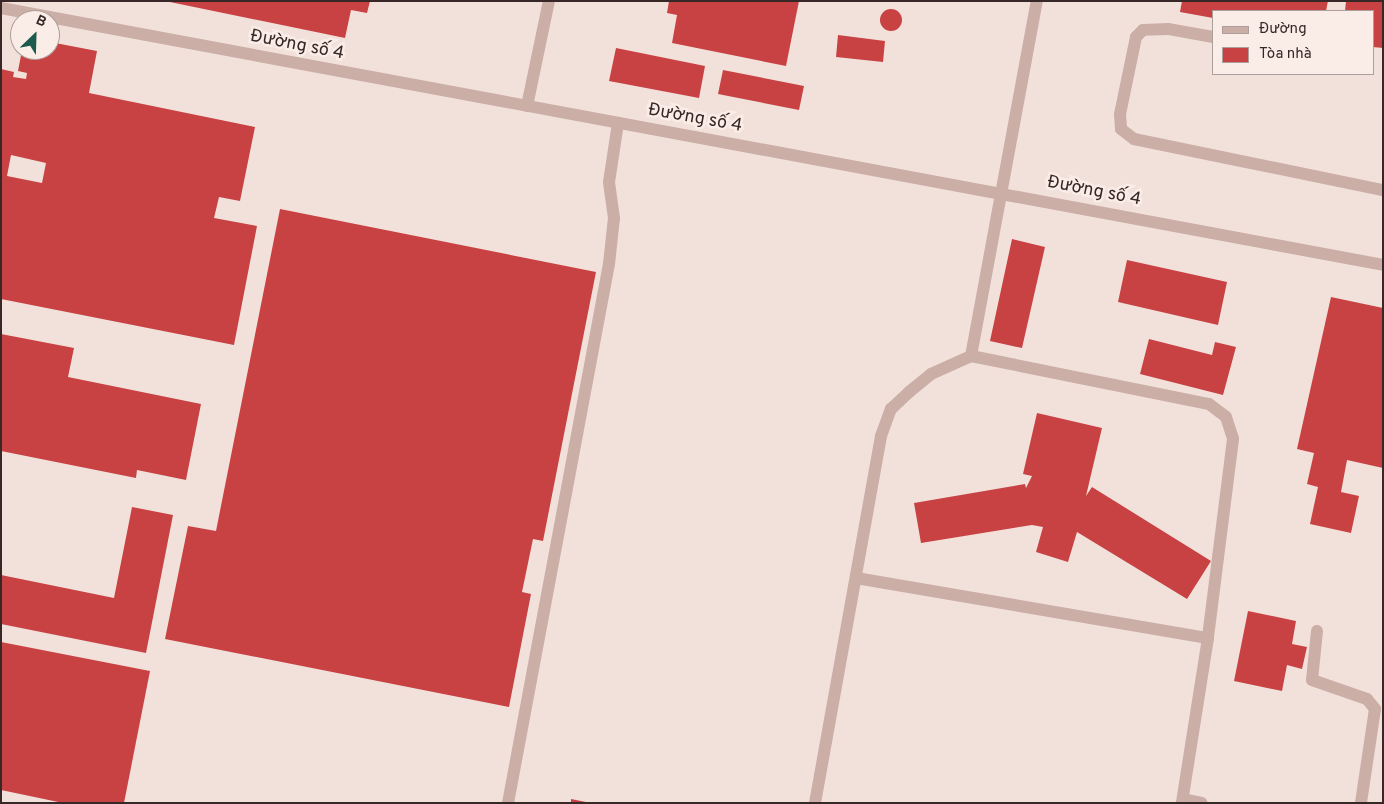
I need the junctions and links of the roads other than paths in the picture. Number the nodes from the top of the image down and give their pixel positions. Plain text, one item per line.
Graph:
1 (549, 1) edge
2 (1038, 1) edge
3 (1, 8) edge
4 (1212, 37) edge
5 (527, 106) junction
6 (618, 123) junction
7 (1383, 190) edge
8 (1000, 192) junction
9 (1383, 265) edge
10 (971, 356) junction
11 (856, 578) junction
12 (1316, 630) dead end
13 (1208, 638) junction
14 (1183, 801) edge
15 (508, 803) edge
16 (815, 803) edge
17 (1202, 803) edge
18 (1361, 803) edge

1 - 5 street
2 - 8 street
3 - 5 street, Đường số 4
4 - 7 street
5 - 6 street, Đường số 4
6 - 8 street, Đường số 4
6 - 15 street
8 - 9 street, Đường số 4
8 - 10 street
10 - 11 street
10 - 13 street
11 - 13 street
11 - 16 street
12 - 18 street
13 - 14 street
14 - 17 street

